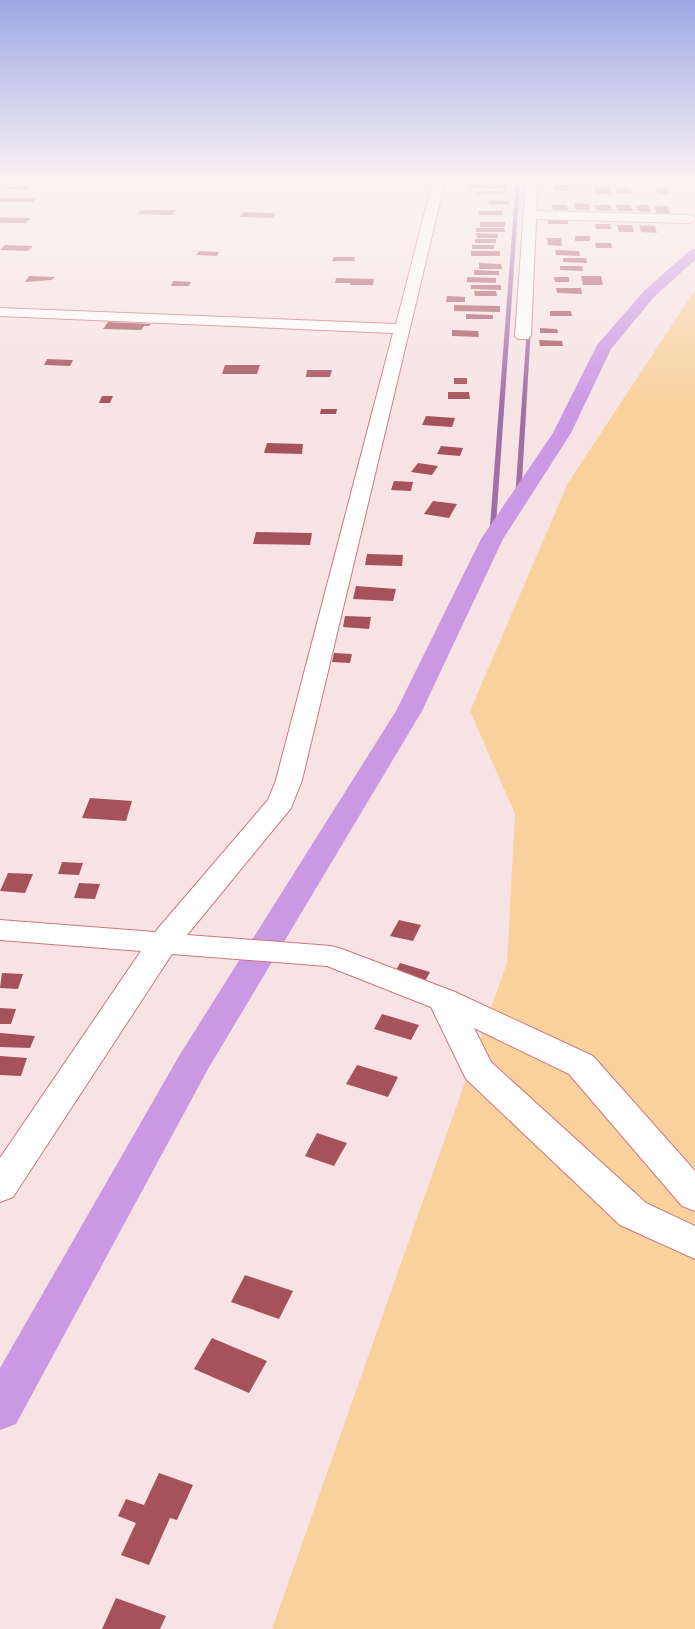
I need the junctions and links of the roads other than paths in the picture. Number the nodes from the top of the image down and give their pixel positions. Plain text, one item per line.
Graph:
1 (420, 257) edge
2 (528, 257) edge
3 (0, 312) edge
4 (402, 329) junction
5 (524, 336) dead end
6 (0, 930) edge
7 (178, 944) junction
8 (444, 1000) junction
9 (0, 1187) edge
10 (695, 1196) edge
11 (695, 1243) edge

1 - 4 street
2 - 5 street
3 - 4 street
4 - 7 street
6 - 7 street
7 - 8 street
7 - 9 street
8 - 10 street
8 - 11 street

